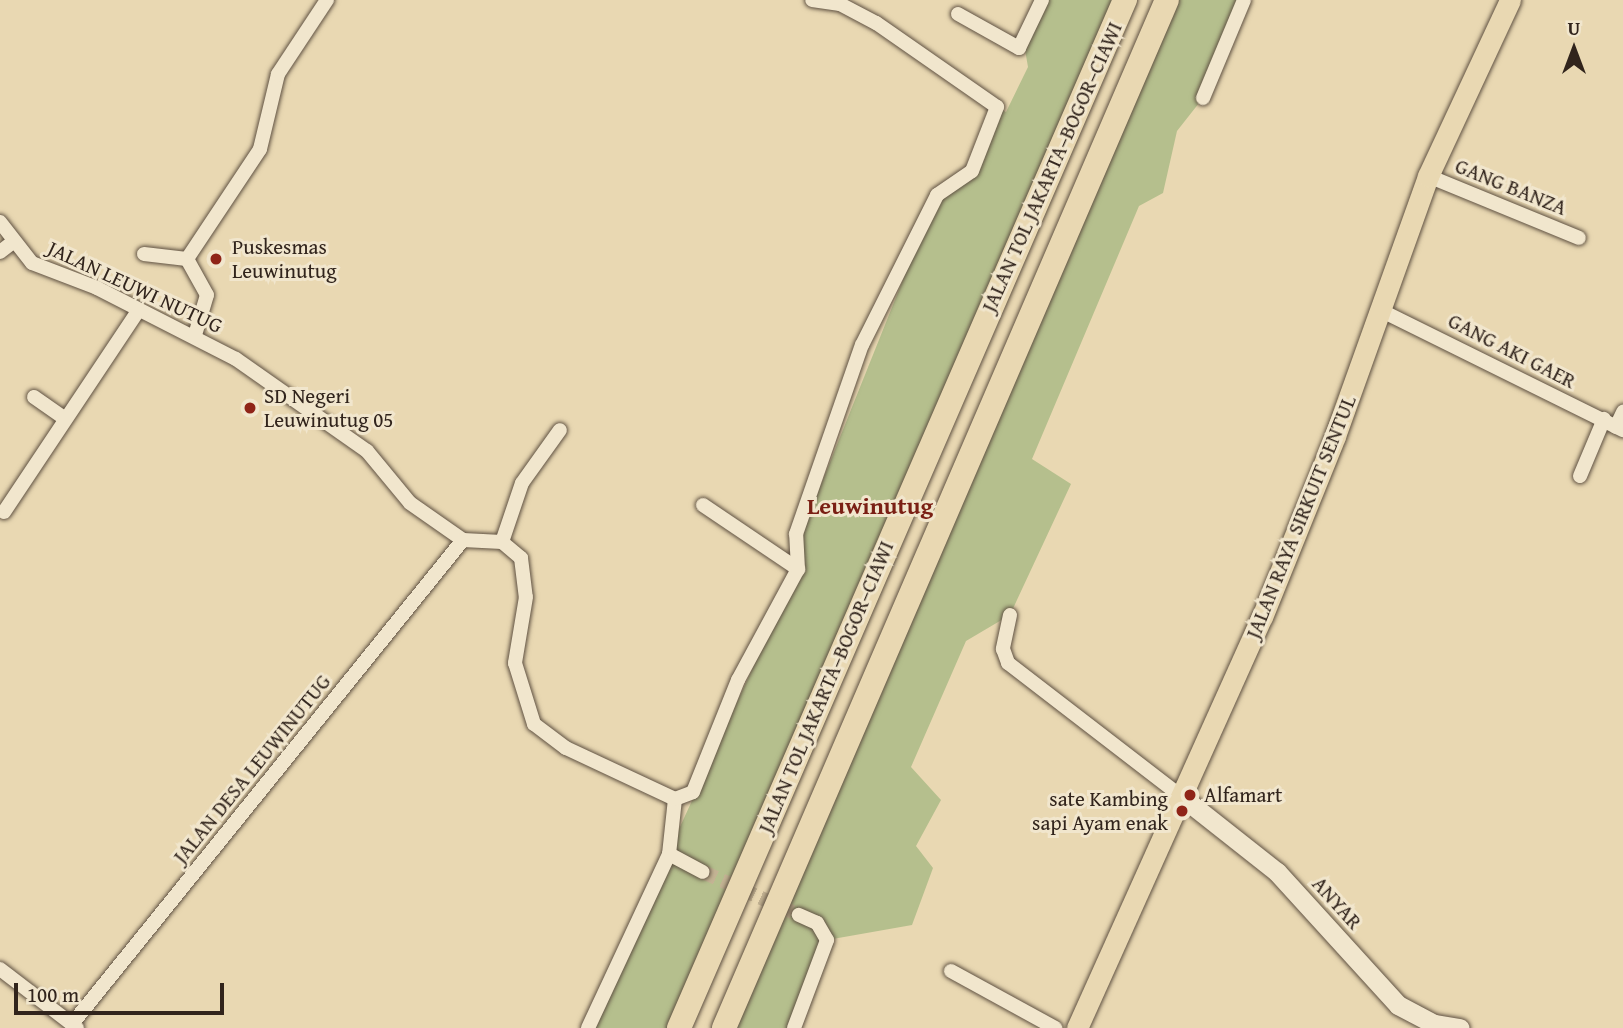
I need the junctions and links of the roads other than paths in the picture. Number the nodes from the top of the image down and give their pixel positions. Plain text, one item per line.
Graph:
1 (327, 0) edge
2 (812, 0) edge
3 (1042, 0) edge
4 (1125, 0) edge
5 (1167, 0) edge
6 (1244, 0) edge
7 (1510, 0) edge
8 (841, 2) edge
9 (958, 14) dead end
10 (1203, 98) dead end
11 (1428, 176) junction
12 (0, 222) edge
13 (1579, 237) dead end
14 (13, 242) junction
15 (0, 252) edge
16 (144, 254) dead end
17 (182, 261) junction
18 (138, 310) junction
19 (1382, 312) junction
20 (195, 335) junction
21 (34, 397) dead end
22 (1623, 412) edge
23 (65, 419) junction
24 (1614, 426) edge
25 (560, 430) dead end
26 (1580, 476) dead end
27 (703, 505) dead end
28 (4, 512) dead end
29 (463, 540) junction
30 (502, 542) junction
31 (798, 569) junction
32 (1010, 615) dead end
33 (1182, 797) junction
34 (675, 799) junction
35 (669, 854) junction
36 (703, 872) tunnel mouth
37 (799, 915) tunnel mouth
38 (0, 969) edge
39 (951, 971) dead end
40 (1414, 1022) edge
41 (75, 1026) edge
42 (588, 1028) edge
43 (679, 1028) edge
44 (724, 1028) edge
45 (794, 1028) edge
46 (1055, 1028) edge
47 (1077, 1028) edge
48 (1460, 1028) edge

1 - 17 street
2 - 8 street
3 - 9 street
4 - 43 highway, JALAN TOL JAKARTA–BOGOR–CIAWI
5 - 44 highway, JALAN TOL JAKARTA–BOGOR–CIAWI
6 - 10 street
7 - 11 main road, JALAN RAYA SIRKUIT SENTUL
8 - 31 street
11 - 13 street, GANG BANZA
11 - 19 main road, JALAN RAYA SIRKUIT SENTUL
12 - 14 street, JALAN LEUWI NUTUG
14 - 15 street
14 - 18 street, JALAN LEUWI NUTUG
16 - 17 street
17 - 20 street
18 - 20 street, JALAN LEUWI NUTUG
18 - 23 street
19 - 24 street, GANG AKI GAER
19 - 33 main road, JALAN RAYA SIRKUIT SENTUL
20 - 29 street, JALAN LEUWI NUTUG
21 - 23 street
22 - 24 street
23 - 28 street
24 - 26 street
25 - 30 street
27 - 31 street
29 - 30 street
29 - 41 street, JALAN DESA LEUWINUTUG
30 - 34 street
31 - 34 street
32 - 33 street
33 - 40 street, ANYAR
33 - 47 main road, JALAN RAYA SIRKUIT SENTUL
34 - 35 street
35 - 36 street
35 - 42 street
37 - 45 street
38 - 41 street
39 - 46 street
40 - 48 street, ANYAR

